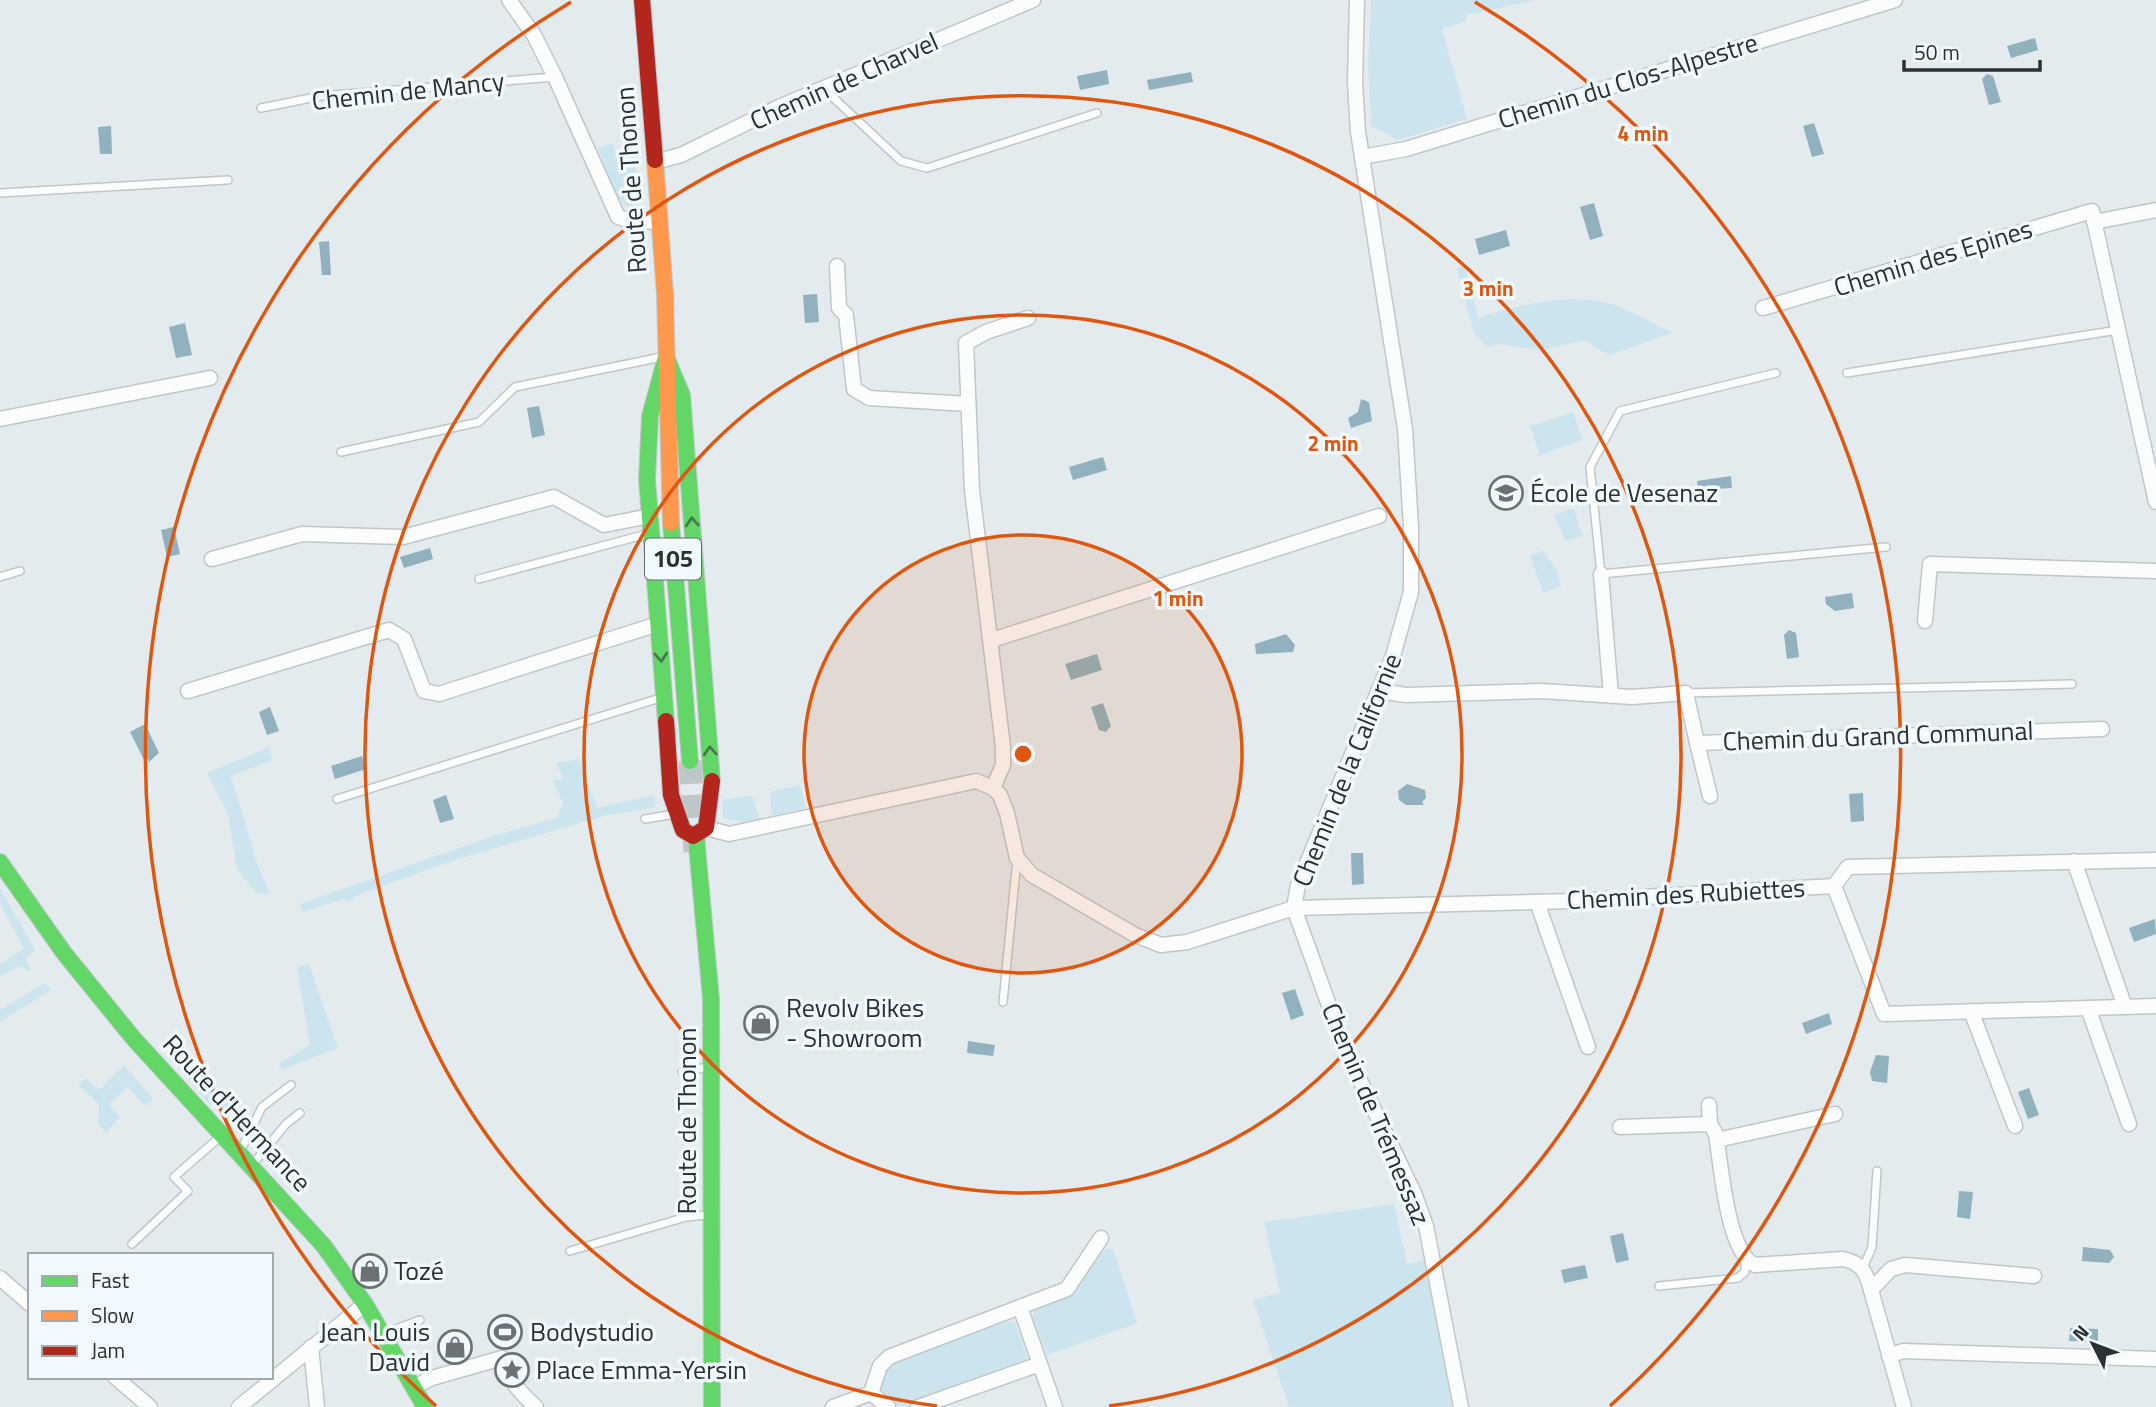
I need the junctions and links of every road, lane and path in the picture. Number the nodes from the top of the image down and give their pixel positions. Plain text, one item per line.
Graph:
1 (509, 0) edge
2 (642, 0) edge
3 (1033, 0) edge
4 (1357, 0) edge
5 (1893, 0) edge
6 (555, 76) junction
7 (823, 89) junction
8 (261, 108) dead end
9 (1097, 113) dead end
10 (1362, 157) junction
11 (655, 162) junction
12 (228, 180) dead end
13 (0, 193) edge
14 (2156, 210) edge
15 (660, 222) junction
16 (2094, 222) junction
17 (837, 266) dead end
18 (1763, 308) dead end
19 (1028, 318) dead end
20 (2118, 330) junction
21 (666, 357) junction
22 (1776, 373) dead end
23 (1847, 373) dead end
24 (211, 378) dead end
25 (968, 404) junction
26 (0, 419) edge
27 (341, 452) dead end
28 (2156, 502) edge
29 (650, 516) junction
30 (1379, 516) dead end
31 (651, 534) junction
32 (1886, 547) dead end
33 (212, 559) dead end
34 (20, 571) dead end
35 (2156, 572) edge
36 (1601, 574) junction
37 (0, 577) edge
38 (479, 579) dead end
39 (1925, 621) dead end
40 (658, 624) junction
41 (992, 640) junction
42 (2072, 684) dead end
43 (188, 691) dead end
44 (1379, 691) junction
45 (1686, 693) junction
46 (1611, 696) junction
47 (664, 698) junction
48 (2102, 729) dead end
49 (1697, 743) junction
50 (691, 761) tunnel mouth
51 (993, 788) junction
52 (1710, 796) dead end
53 (337, 799) dead end
54 (678, 818) junction
55 (645, 819) dead end
56 (703, 827) junction
57 (1017, 858) junction
58 (2156, 860) edge
59 (2074, 861) junction
60 (0, 862) edge
61 (1834, 886) junction
62 (1537, 902) junction
63 (1293, 908) junction
64 (1003, 1002) dead end
65 (2156, 1006) edge
66 (2125, 1007) junction
67 (2088, 1008) junction
68 (1971, 1011) junction
69 (1588, 1046) dead end
70 (713, 1067) junction
71 (682, 1072) dead end
72 (291, 1085) dead end
73 (1709, 1105) dead end
74 (300, 1113) dead end
75 (1835, 1114) dead end
76 (1710, 1124) junction
77 (2129, 1124) dead end
78 (2015, 1126) dead end
79 (1620, 1127) dead end
80 (221, 1136) junction
81 (1717, 1140) junction
82 (239, 1154) junction
83 (252, 1166) junction
84 (1877, 1171) dead end
85 (712, 1214) junction
86 (1101, 1238) dead end
87 (132, 1244) dead end
88 (570, 1251) dead end
89 (1745, 1261) junction
90 (1863, 1268) junction
91 (2034, 1276) dead end
92 (0, 1278) edge
93 (1659, 1286) dead end
94 (1871, 1290) junction
95 (28, 1302) edge
96 (365, 1304) junction
97 (1020, 1307) junction
98 (420, 1321) dead end
99 (385, 1333) junction
100 (311, 1347) junction
101 (1889, 1356) junction
102 (2156, 1359) edge
103 (1040, 1364) junction
104 (118, 1379) edge
105 (273, 1379) edge
106 (273, 1379) edge
107 (414, 1387) junction
108 (871, 1393) junction
109 (150, 1407) edge
110 (239, 1407) edge
111 (317, 1407) edge
112 (425, 1407) edge
113 (536, 1407) edge
114 (712, 1407) edge
115 (833, 1407) edge
116 (888, 1407) edge
117 (918, 1407) edge
118 (1055, 1407) edge
119 (1461, 1407) edge
120 (1904, 1407) edge

1 - 6 street
2 - 11 street, Route de Thonon / 105
3 - 7 street, Chemin de Charvel
4 - 10 street, Chemin de la Californie
5 - 10 street, Chemin du Clos-Alpestre
6 - 8 lane, Chemin de Mancy
6 - 15 street
7 - 9 lane
7 - 11 street, Chemin de Charvel
10 - 44 street, Chemin de la Californie
11 - 15 street, Route de Thonon / 105
12 - 13 lane
14 - 16 street, Chemin des Epines
15 - 21 street, Route de Thonon / 105
16 - 18 street, Chemin des Epines
16 - 20 street
17 - 25 street
19 - 25 street
20 - 23 lane
20 - 28 street
21 - 27 lane
21 - 29 street, Route de Thonon
21 - 50 street, 105
56 -> 21 street, Route de Thonon
22 - 36 lane
24 - 26 street
25 - 41 street
29 - 31 street, Route de Thonon
29 - 33 street
30 - 41 street
31 - 38 lane
31 - 40 street, Route de Thonon
32 - 36 lane
34 - 37 lane
35 - 39 street
36 - 46 street
40 - 43 street
40 -> 47 street, Route de Thonon
41 - 51 street
42 - 45 lane
44 - 46 street
44 - 63 street, Chemin de la Californie
45 - 46 street
45 - 49 street, Chemin du Grand Communal
47 - 53 lane
47 - 54 street, Route de Thonon
48 - 49 street, Chemin du Grand Communal
49 - 52 street
51 - 56 street
51 - 57 street
54 - 55 lane
54 - 56 street
54 - 56 street
56 - 70 street, Route de Thonon
57 - 63 street, Chemin de la Californie
57 - 64 lane
58 - 59 street, Chemin des Rubiettes
59 - 61 street, Chemin des Rubiettes
59 - 66 street
60 - 80 street, Route d'Hermance
61 - 62 street, Chemin des Rubiettes
61 - 68 street, Chemin des Rubiettes
62 - 63 street, Chemin des Rubiettes
62 - 69 street, Chemin des Rubiettes
63 - 119 street, Chemin de Trémessaz
65 - 66 street, Chemin des Rubiettes
66 - 67 street, Chemin des Rubiettes
67 - 68 street, Chemin des Rubiettes
67 - 77 street
68 - 78 street
70 - 71 lane
70 - 85 street, Route de Thonon
72 - 82 lane
73 - 76 street
74 - 83 lane
75 - 81 street
76 - 79 street
76 - 81 street
80 - 82 street, Route d'Hermance
80 - 87 lane
81 - 89 street
82 - 83 street, Route d'Hermance
83 - 96 street, Route d'Hermance
84 - 90 lane
85 - 88 lane
85 - 114 street, Route de Thonon
86 - 97 street
89 - 90 street
89 - 93 lane
90 - 94 street
91 - 94 street
92 - 95 street
94 - 101 street
96 - 99 street, Route d'Hermance
96 - 100 street
97 - 103 street
97 - 108 street
98 - 99 lane
99 - 107 street, Route d'Hermance
100 - 105 street
100 - 111 street
101 - 102 street
101 - 120 street
103 - 117 street
103 - 118 street
104 - 109 street
106 - 110 street
107 - 112 street, Route d'Hermance
107 - 113 street
108 - 115 street
108 - 116 street

